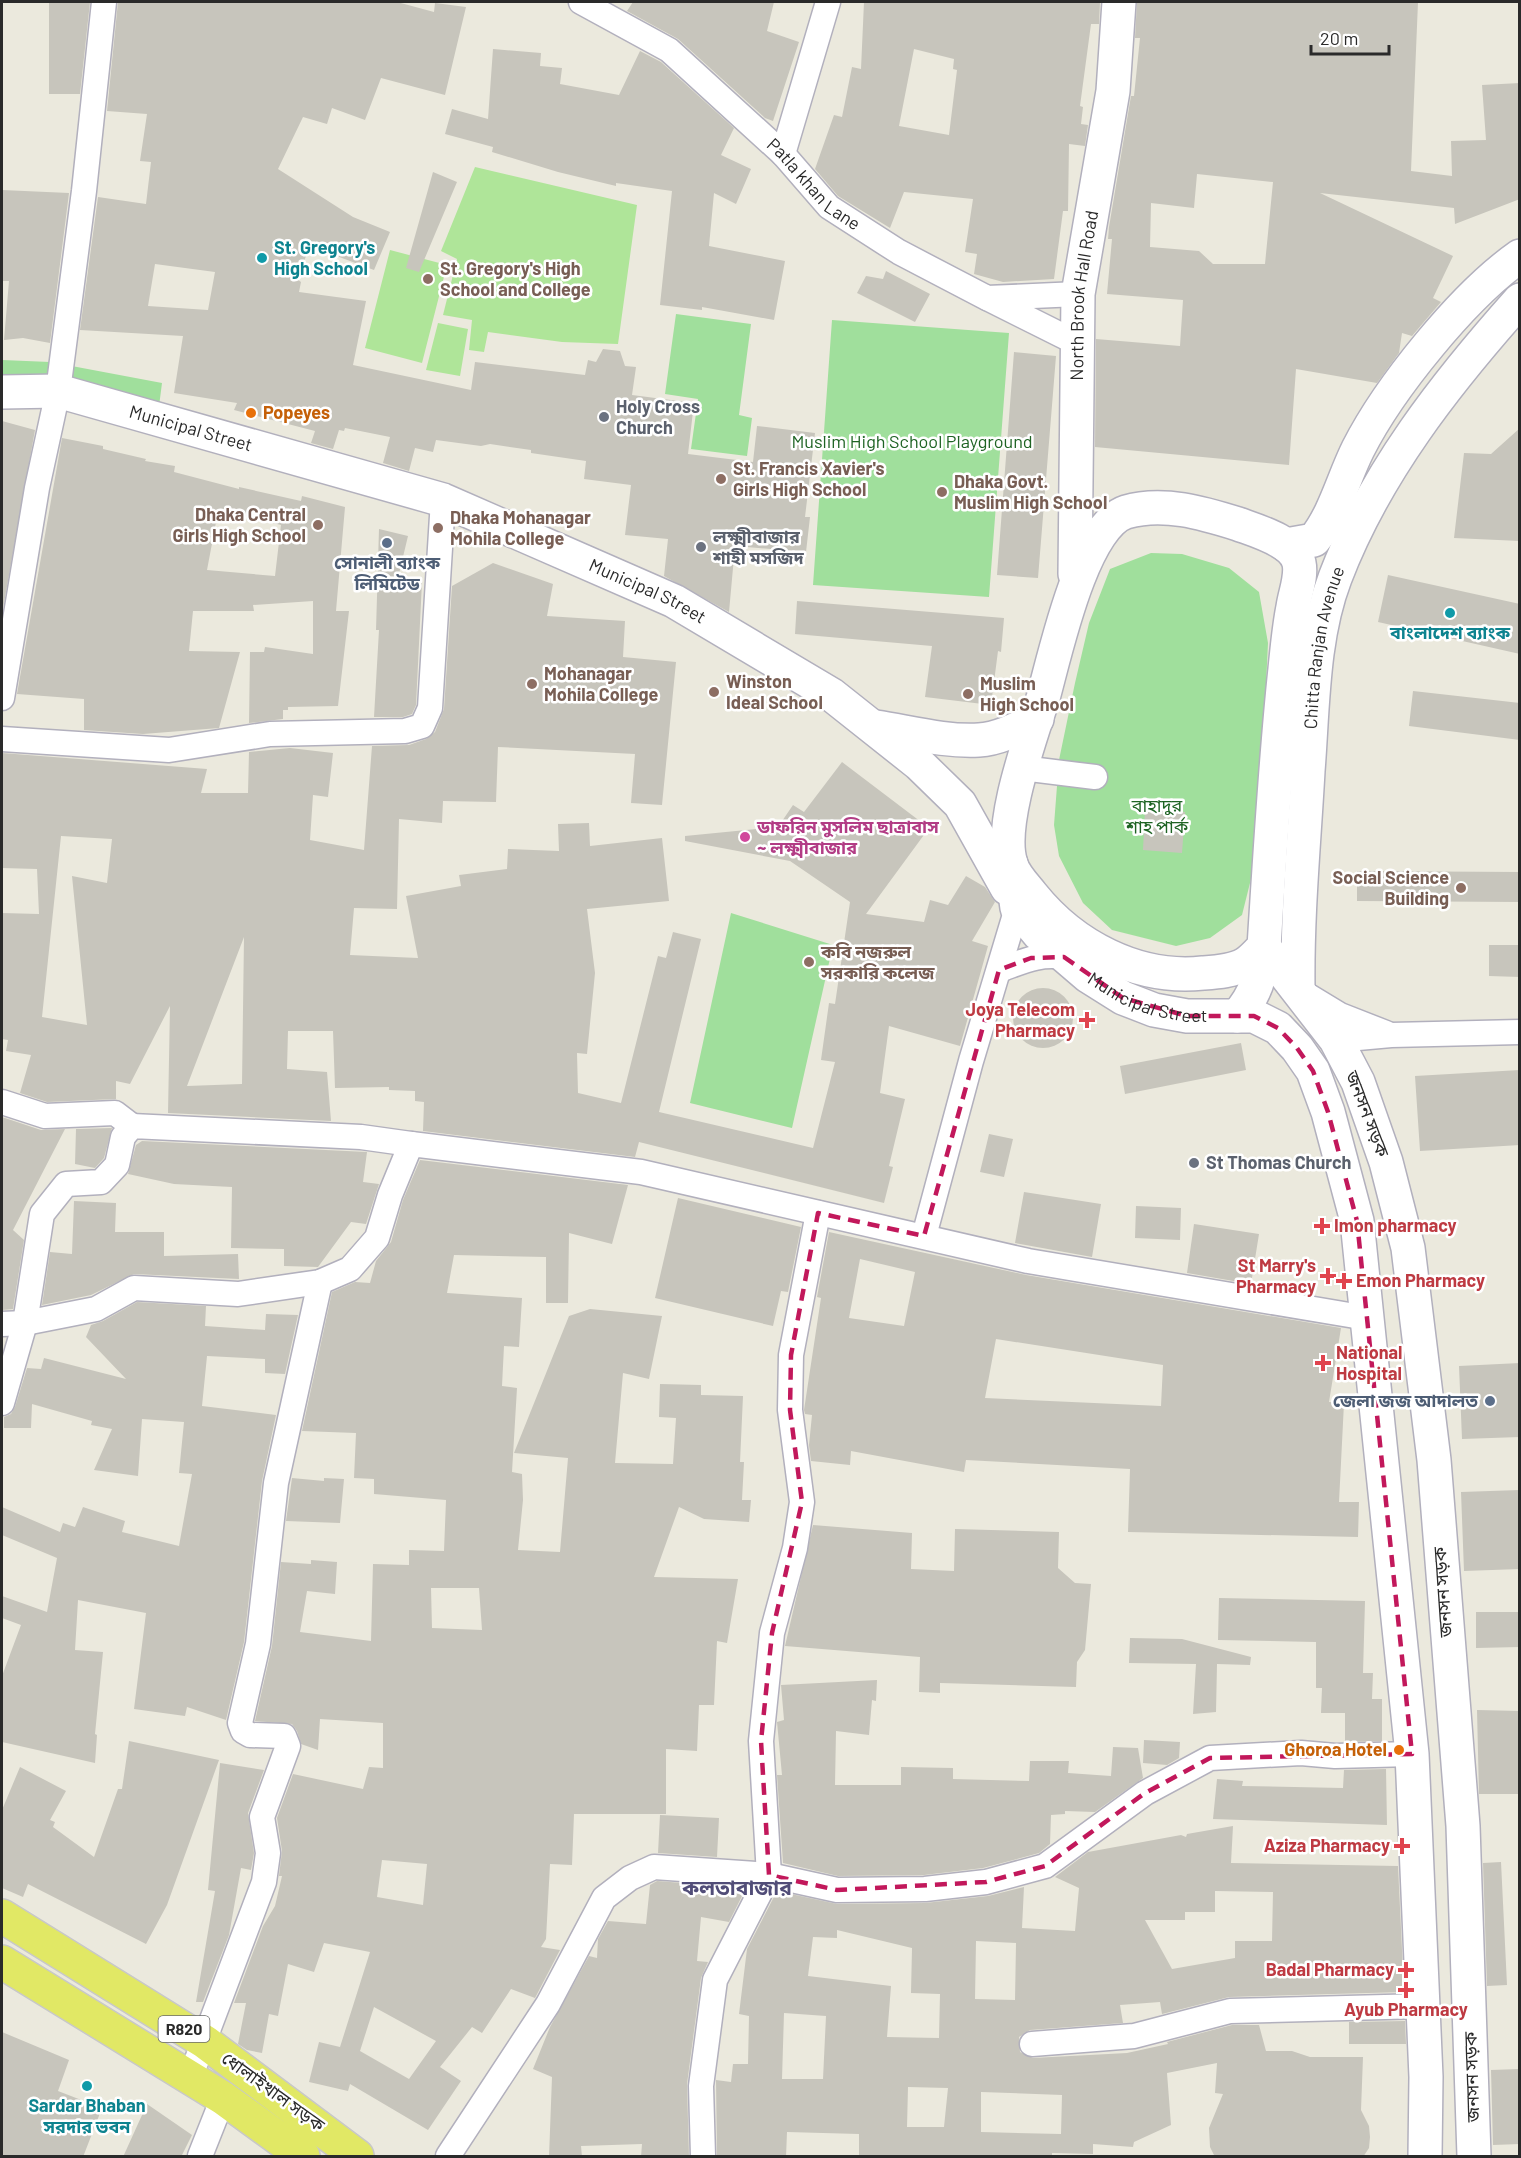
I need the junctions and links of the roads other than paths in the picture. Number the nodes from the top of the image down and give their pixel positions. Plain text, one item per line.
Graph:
1 (104, 2) edge
2 (581, 2) edge
3 (828, 2) edge
4 (1119, 2) edge
5 (783, 154) junction
6 (1520, 256) edge
7 (1078, 294) junction
8 (987, 298) junction
9 (1520, 300) edge
10 (1076, 342) junction
11 (58, 391) junction
12 (2, 392) edge
13 (443, 500) junction
14 (1293, 558) junction
15 (1335, 579) junction
16 (1075, 590) junction
17 (2, 698) edge
18 (1036, 719) junction
19 (875, 727) junction
20 (2, 740) edge
21 (1022, 768) junction
22 (1095, 777) dead end
23 (1011, 864) junction
24 (1017, 908) junction
25 (1264, 947) junction
26 (1064, 957) junction
27 (999, 970) junction
28 (1298, 988) junction
29 (1237, 1016) junction
30 (1520, 1032) edge
31 (1391, 1035) junction
32 (1336, 1040) junction
33 (1297, 1048) junction
34 (2, 1102) edge
35 (132, 1126) junction
36 (411, 1144) junction
37 (818, 1213) junction
38 (924, 1236) junction
39 (320, 1282) junction
40 (1367, 1318) junction
41 (13, 1323) edge
42 (2, 1403) edge
43 (1412, 1754) junction
44 (1463, 1826) junction
45 (1416, 1827) junction
46 (769, 1875) junction
47 (2, 1916) edge
48 (2, 1962) edge
49 (1423, 2006) junction
50 (205, 2042) junction
51 (1032, 2043) dead end
52 (190, 2078) junction
53 (223, 2098) junction
54 (1425, 2155) edge
55 (1474, 2155) edge
56 (200, 2157) edge
57 (303, 2157) edge
58 (357, 2157) edge
59 (448, 2157) edge
60 (703, 2157) edge

1 - 11 street
2 - 5 street, Patla khan Lane
3 - 5 street
4 - 7 main road, North Brook Hall Road
5 - 8 street, Patla khan Lane
6 - 14 main road
7 - 8 street
7 - 10 main road, North Brook Hall Road
8 - 10 street, Patla khan Lane
9 - 15 main road, Chitta Ranjan Avenue
10 - 16 main road, North Brook Hall Road
11 - 12 main road, Municipal Street
11 - 13 main road, Municipal Street
11 - 17 street
13 - 19 main road, Municipal Street
13 - 20 street
14 - 15 main road
14 - 16 main road
14 - 25 main road, Chitta Ranjan Avenue
15 - 28 main road, Chitta Ranjan Avenue
16 - 18 main road
18 - 19 main road
18 - 21 main road
19 - 24 main road, Municipal Street
21 - 22 street
21 - 23 main road
23 - 24 main road
23 - 25 main road
24 - 26 main road, Municipal Street
24 - 27 street
25 - 28 main road
25 - 29 main road, Chitta Ranjan Avenue
26 - 27 street
26 - 29 main road, Municipal Street
27 - 38 street
28 - 31 street
28 - 32 main road
29 - 33 main road, Municipal Street
30 - 31 street
31 - 32 street
32 - 33 main road
32 - 44 main road, জনসন সড়ক
33 - 40 main road, জনসন সড়ক
34 - 35 street
35 - 36 street
35 - 41 street
36 - 37 street
36 - 39 street
37 - 38 street
37 - 46 street
38 - 40 street
39 - 41 street
39 - 50 street
40 - 43 main road, জনসন সড়ক
41 - 42 street
43 - 45 main road, জনসন সড়ক
43 - 46 street
44 - 45 main road
44 - 55 main road, জনসন সড়ক
45 - 49 main road, জনসন সড়ক
46 - 59 street
46 - 60 street
47 - 50 main road, ধোলাইখাল সড়ক / R820
48 - 52 main road, ধোলাইখাল সড়ক / R820
49 - 51 street
49 - 54 main road, জনসন সড়ক
50 - 52 street
50 - 58 main road, ধোলাইখাল সড়ক / R820
52 - 53 main road, ধোলাইখাল সড়ক / R820
53 - 56 street
53 - 57 main road, ধোলাইখাল সড়ক / R820
54 - 55 main road

